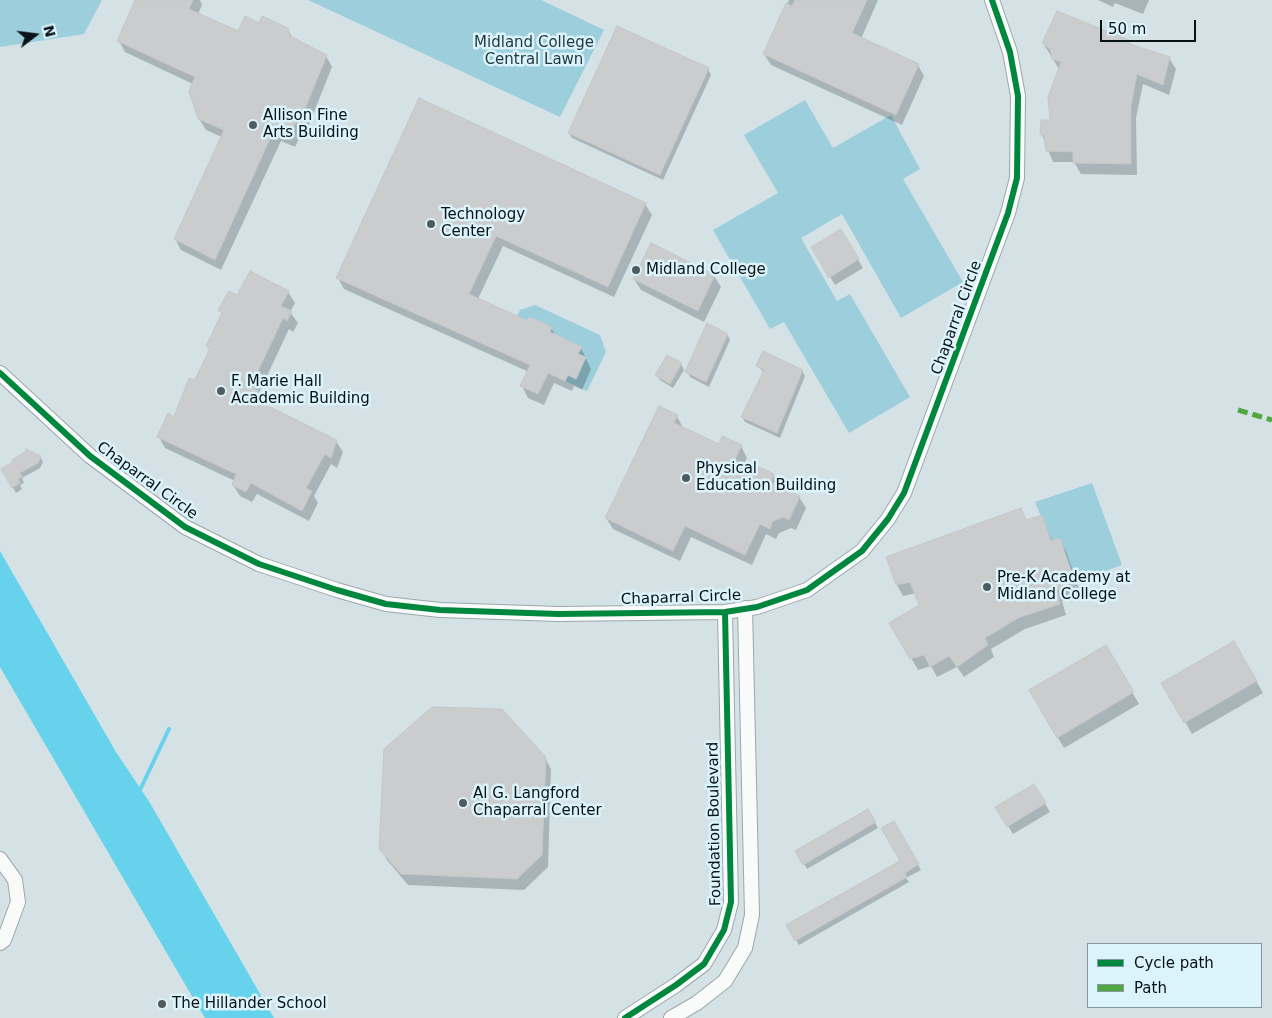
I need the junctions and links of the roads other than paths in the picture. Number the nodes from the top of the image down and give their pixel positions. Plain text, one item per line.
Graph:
1 (992, 0) edge
2 (0, 373) edge
3 (746, 608) junction
4 (725, 612) junction
5 (0, 860) edge
6 (0, 943) edge
7 (625, 1018) edge
8 (671, 1018) edge

1 - 3 street, Chaparral Circle
2 - 4 street, Chaparral Circle
3 - 4 street, Chaparral Circle
3 - 8 street
4 - 7 street, Foundation Boulevard
5 - 6 street

